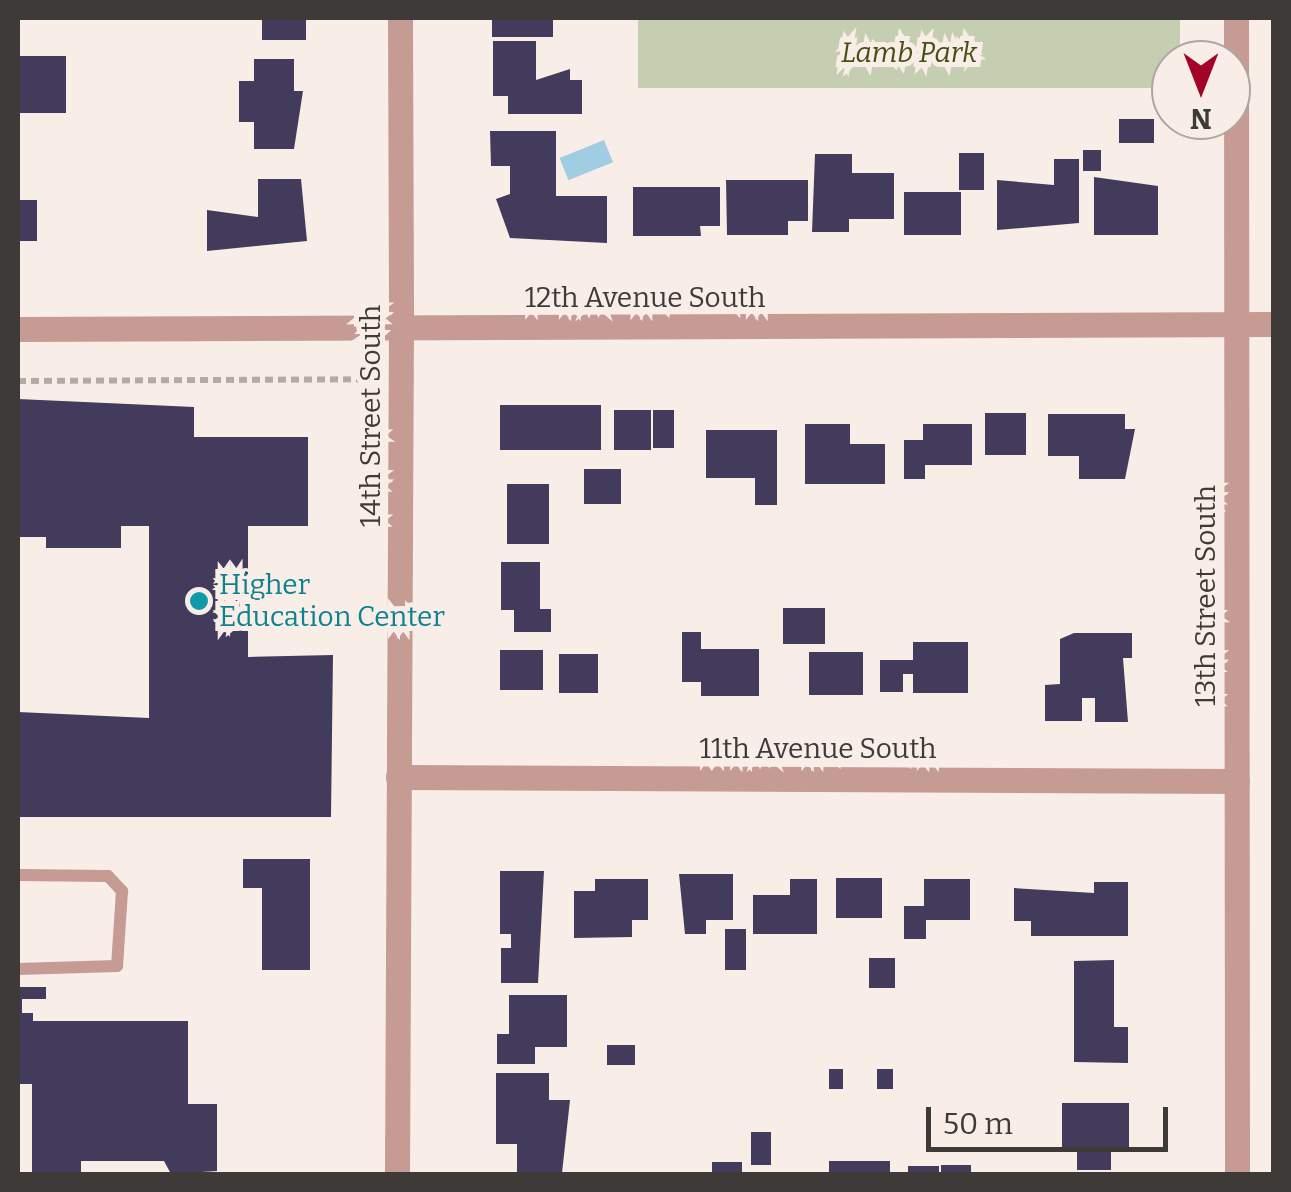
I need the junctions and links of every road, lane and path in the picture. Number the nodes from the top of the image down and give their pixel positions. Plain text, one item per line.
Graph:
1 (400, 18) edge
2 (1236, 18) edge
3 (1235, 324) junction
4 (1274, 324) edge
5 (18, 329) edge
6 (401, 330) junction
7 (401, 378) junction
8 (18, 380) edge
9 (398, 777) junction
10 (1237, 781) junction
11 (18, 875) edge
12 (18, 969) edge
13 (397, 1174) edge
14 (1237, 1174) edge

1 - 6 street, 14th Street South
2 - 3 street, 13th Street South
3 - 4 street, 12th Avenue South
3 - 6 street, 12th Avenue South
3 - 10 street, 13th Street South
5 - 6 street, 12th Avenue South
6 - 7 street, 14th Street South
7 - 8 path
7 - 9 street, 14th Street South
9 - 10 street, 11th Avenue South
9 - 13 street, 14th Street South
10 - 14 street, 13th Street South
11 - 12 lane

